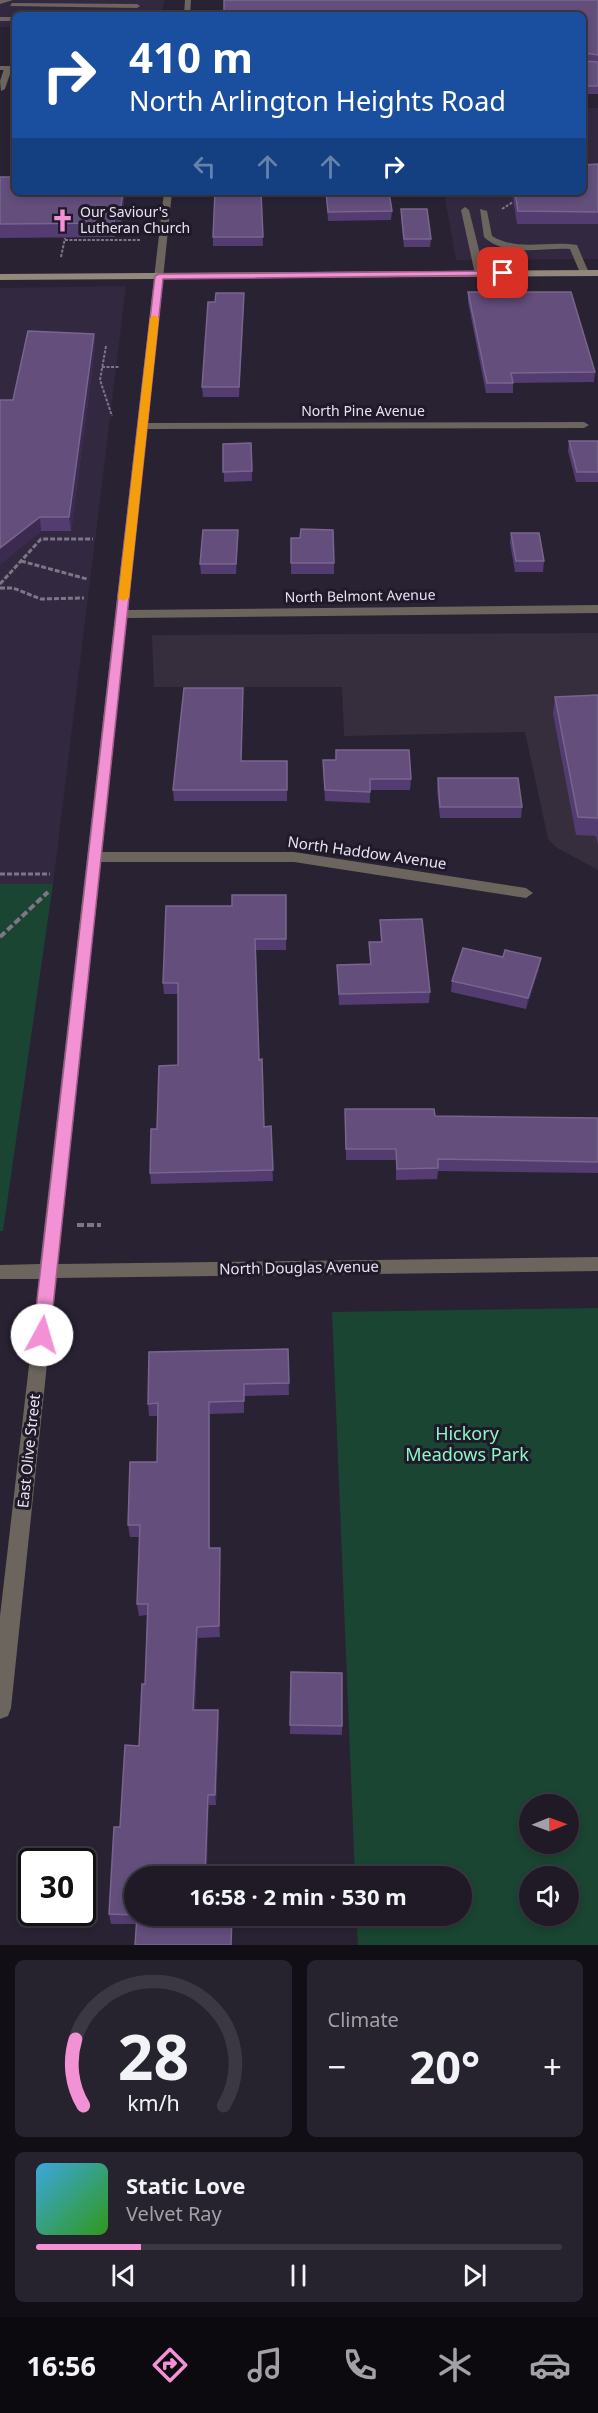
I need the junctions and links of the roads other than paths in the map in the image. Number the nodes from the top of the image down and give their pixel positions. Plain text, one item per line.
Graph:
1 (0, 2) edge
2 (11, 3) edge
3 (137, 3) edge
4 (8, 68) edge
5 (1, 89) edge
6 (168, 195) edge
7 (465, 210) dead end
8 (483, 210) dead end
9 (584, 273) junction
10 (598, 273) edge
11 (480, 274) junction
12 (159, 276) junction
13 (0, 277) edge
14 (584, 425) dead end
15 (142, 426) junction
16 (598, 609) edge
17 (122, 614) junction
18 (94, 857) junction
19 (526, 893) dead end
20 (598, 1264) edge
21 (0, 1272) edge
22 (48, 1272) junction
23 (0, 1708) edge

1 - 2 street
2 - 3 street
4 - 5 street
6 - 12 street, East Olive Street
7 - 11 street
8 - 9 street
9 - 10 main road
9 - 11 main road
11 - 12 main road
12 - 13 main road
12 - 15 street, East Olive Street
14 - 15 street, North Pine Avenue
15 - 17 street, East Olive Street
16 - 17 street, North Belmont Avenue
17 - 18 street, East Olive Street
18 - 19 street, North Haddow Avenue
18 - 22 street, East Olive Street
20 - 22 street, North Douglas Avenue
21 - 22 street, North Douglas Avenue
22 - 23 street, East Olive Street

